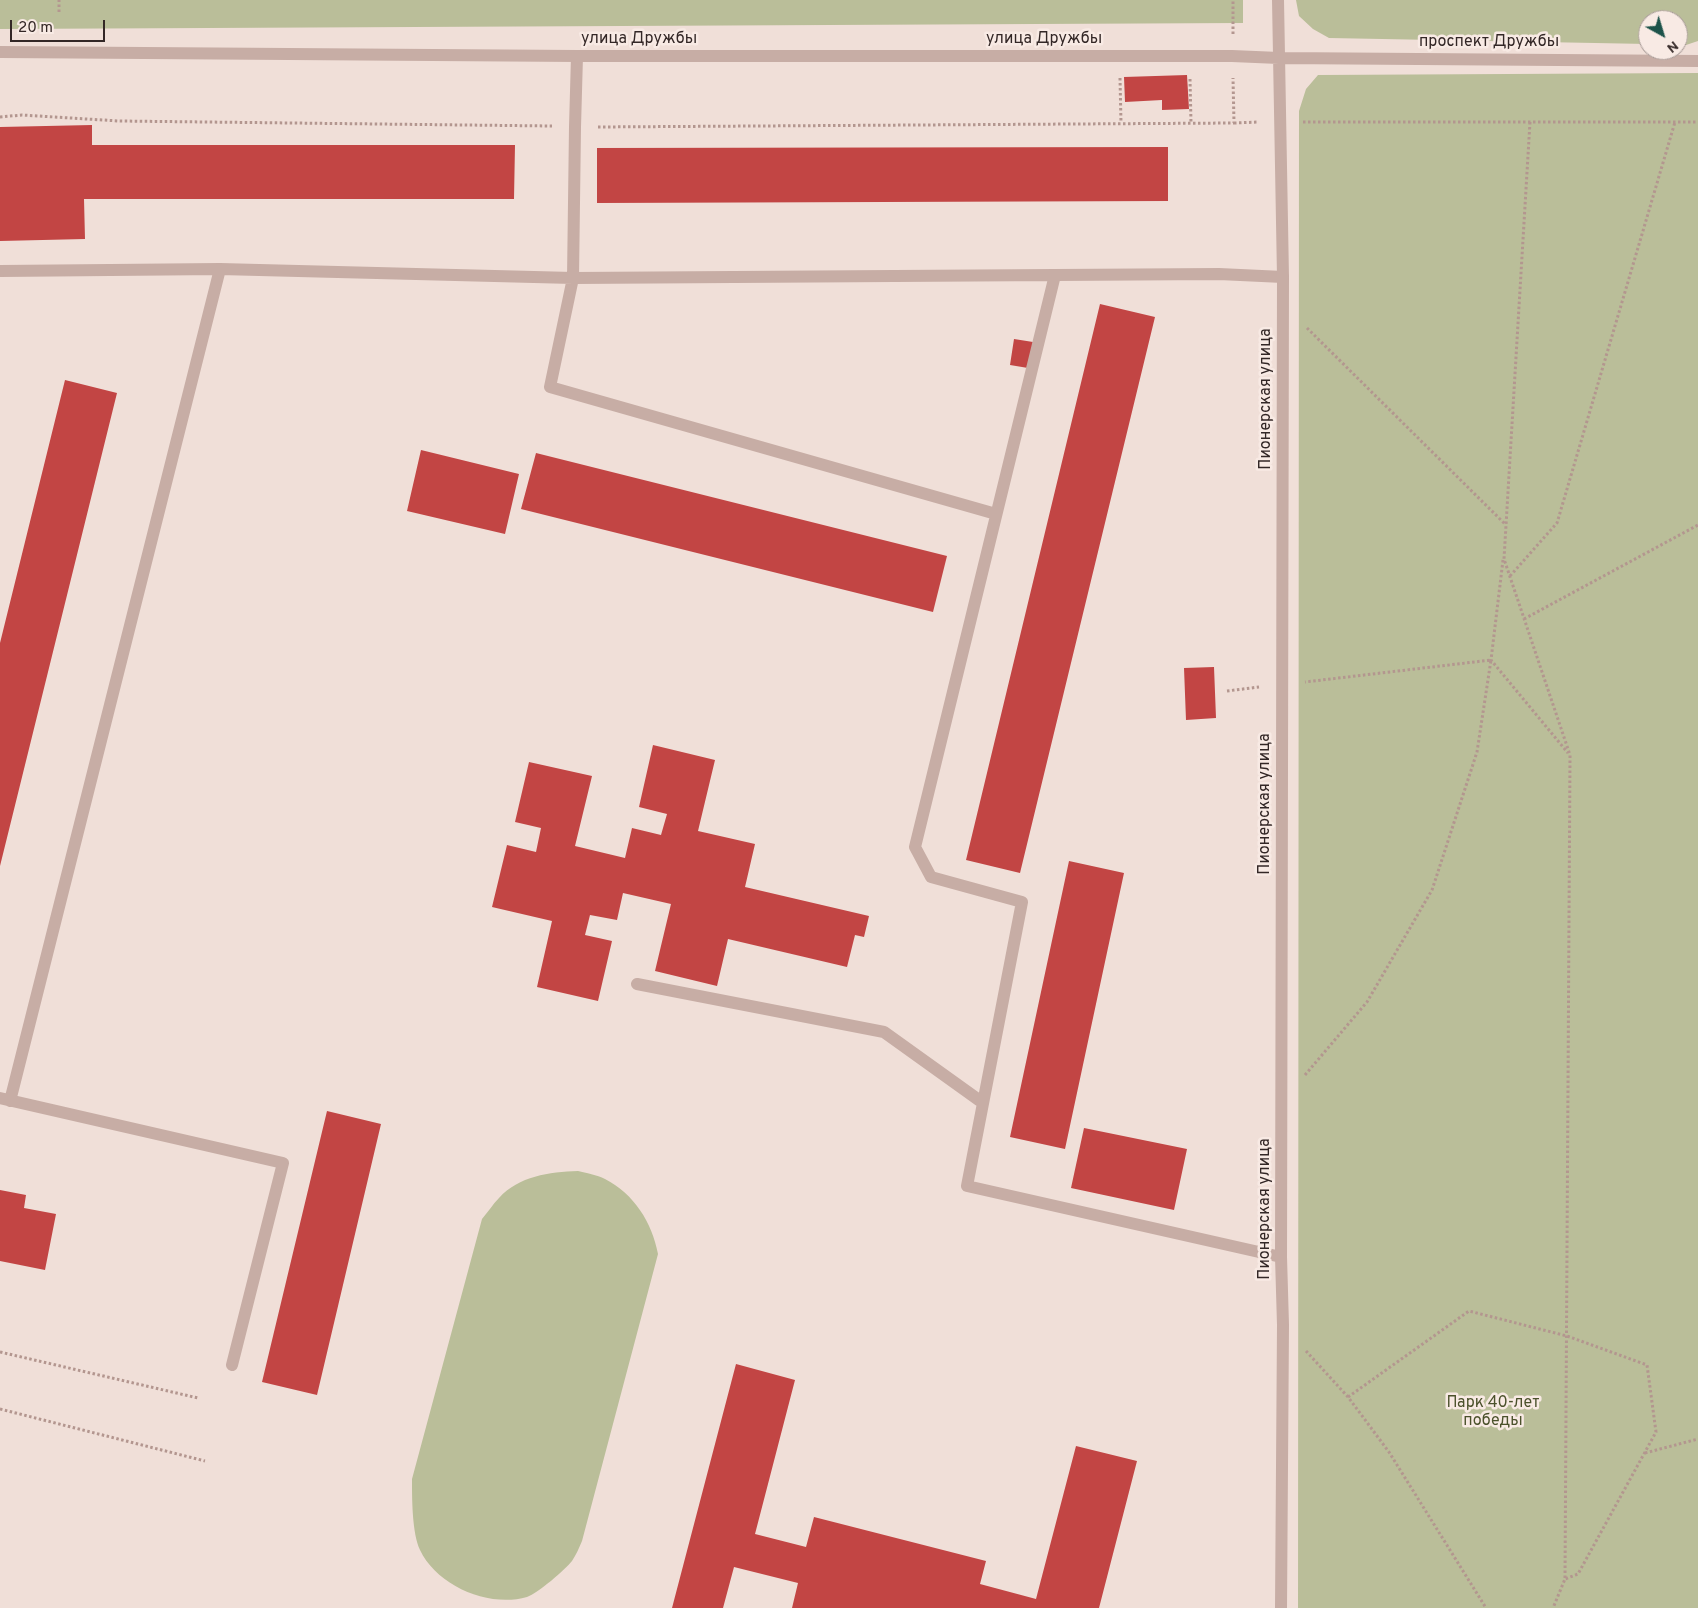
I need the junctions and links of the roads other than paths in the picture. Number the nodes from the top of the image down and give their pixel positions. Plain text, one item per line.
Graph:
1 (1278, 0) edge
2 (0, 52) edge
3 (578, 56) junction
4 (1279, 58) junction
5 (1698, 61) edge
6 (220, 269) junction
7 (0, 271) edge
8 (1055, 275) junction
9 (1283, 277) junction
10 (573, 278) junction
11 (996, 514) junction
12 (637, 984) dead end
13 (5, 1099) edge
14 (983, 1103) junction
15 (1281, 1257) junction
16 (232, 1365) dead end
17 (1280, 1608) edge

1 - 4 street, Пионерская улица
2 - 3 street, улица Дружбы
3 - 4 street, улица Дружбы
3 - 10 street
4 - 5 street, проспект Дружбы
4 - 9 street, Пионерская улица
6 - 7 street
6 - 10 street
6 - 13 street
8 - 9 street
8 - 10 street
8 - 11 street
9 - 15 street, Пионерская улица
10 - 11 street
11 - 14 street
12 - 14 street
13 - 16 street
14 - 15 street
15 - 17 street, Пионерская улица

